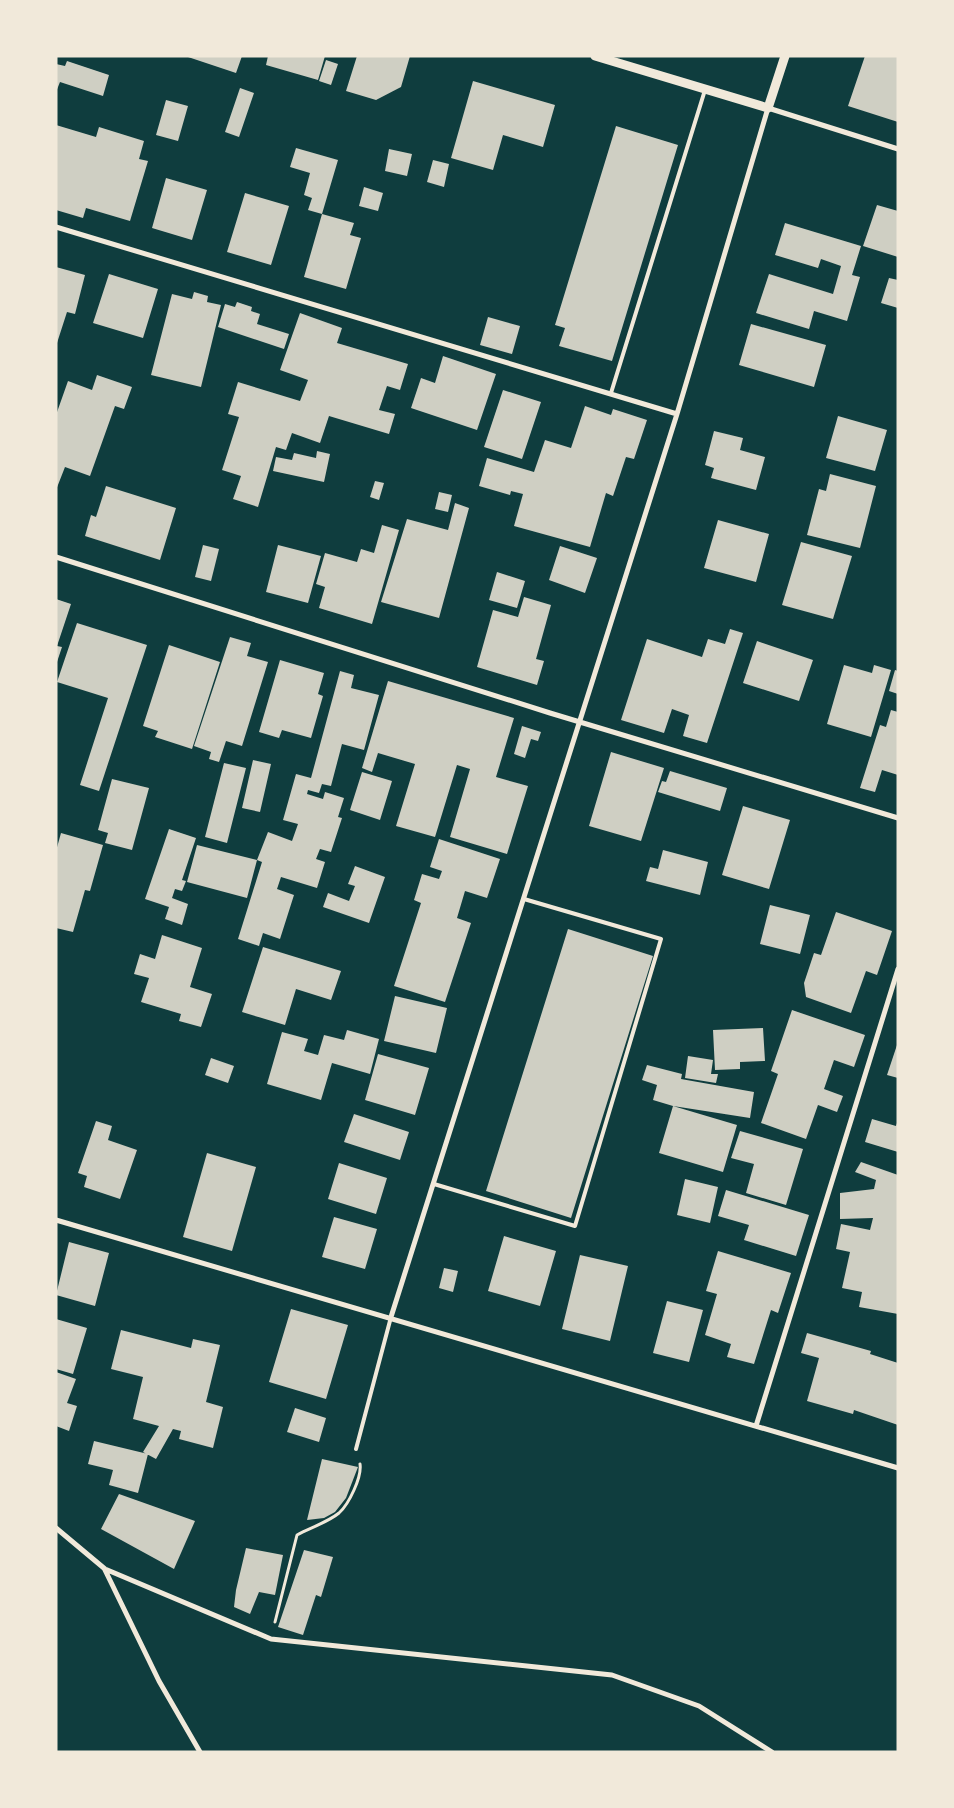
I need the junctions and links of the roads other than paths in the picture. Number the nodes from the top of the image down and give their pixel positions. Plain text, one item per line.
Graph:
1 (595, 56) edge
2 (785, 56) edge
3 (706, 89) junction
4 (768, 108) junction
5 (898, 149) edge
6 (56, 227) edge
7 (611, 393) junction
8 (677, 414) junction
9 (56, 557) edge
10 (581, 722) junction
11 (898, 818) edge
12 (524, 899) junction
13 (898, 969) edge
14 (434, 1184) junction
15 (56, 1220) edge
16 (391, 1318) junction
17 (756, 1426) junction
18 (356, 1449) road end
19 (898, 1468) edge
20 (56, 1528) edge
21 (104, 1569) junction
22 (200, 1752) edge
23 (772, 1752) edge

1 - 3 street
2 - 4 street
3 - 4 street
3 - 7 lane
4 - 5 street
4 - 8 street
6 - 7 street
7 - 8 street
8 - 10 street
9 - 10 street
10 - 11 street
10 - 12 street
12 - 14 street
12 - 14 lane
13 - 17 street
14 - 16 street
15 - 16 street
16 - 17 street
16 - 18 lane
17 - 19 street
20 - 21 street
21 - 22 street
21 - 23 street

